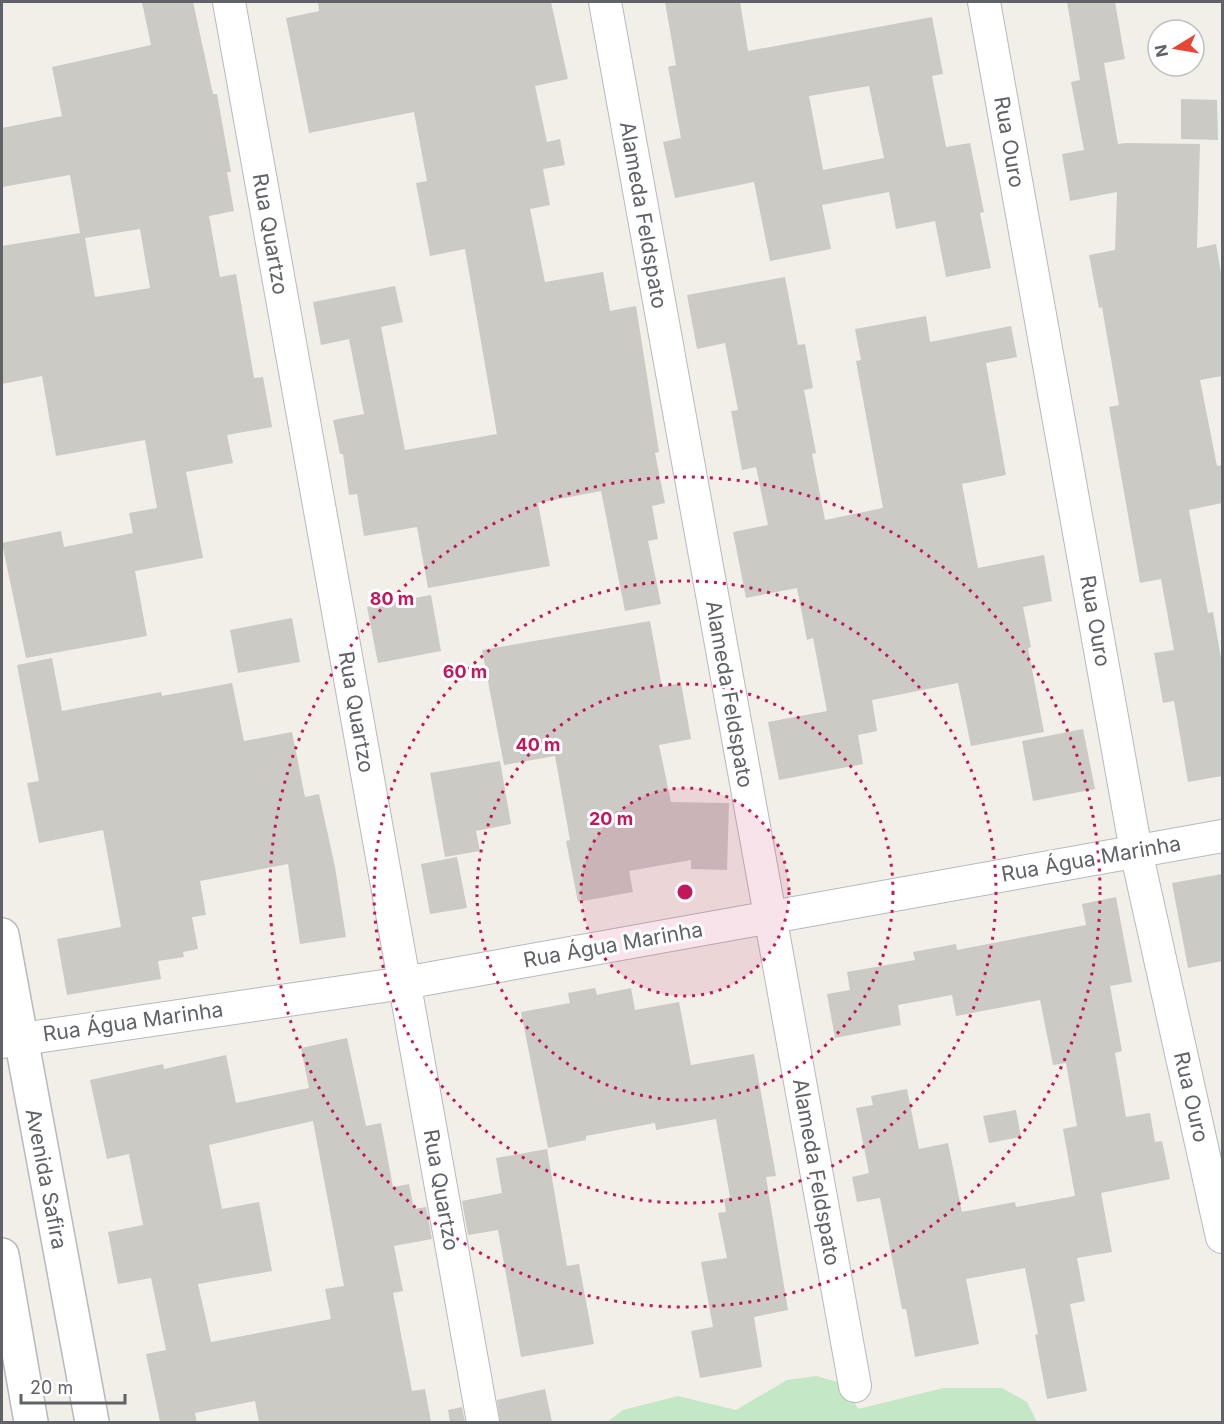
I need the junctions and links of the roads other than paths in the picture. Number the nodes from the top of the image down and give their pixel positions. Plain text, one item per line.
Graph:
1 (229, 2) edge
2 (605, 2) edge
3 (984, 2) edge
4 (1222, 836) edge
5 (1136, 851) junction
6 (769, 917) junction
7 (2, 935) edge
8 (404, 983) junction
9 (10, 1040) edge
10 (1222, 1237) edge
11 (2, 1255) edge
12 (855, 1386) dead end
13 (31, 1422) edge
14 (92, 1422) edge
15 (483, 1422) edge

1 - 8 street, Rua Quartzo
2 - 6 street, Alameda Feldspato
3 - 5 street, Rua Ouro
4 - 5 street, Rua Água Marinha
5 - 6 street, Rua Água Marinha
5 - 10 street, Rua Ouro
6 - 8 street, Rua Água Marinha
6 - 12 street, Alameda Feldspato
7 - 9 street, Avenida Safira
8 - 9 street, Rua Água Marinha
8 - 15 street, Rua Quartzo
9 - 14 street, Avenida Safira
11 - 13 street

